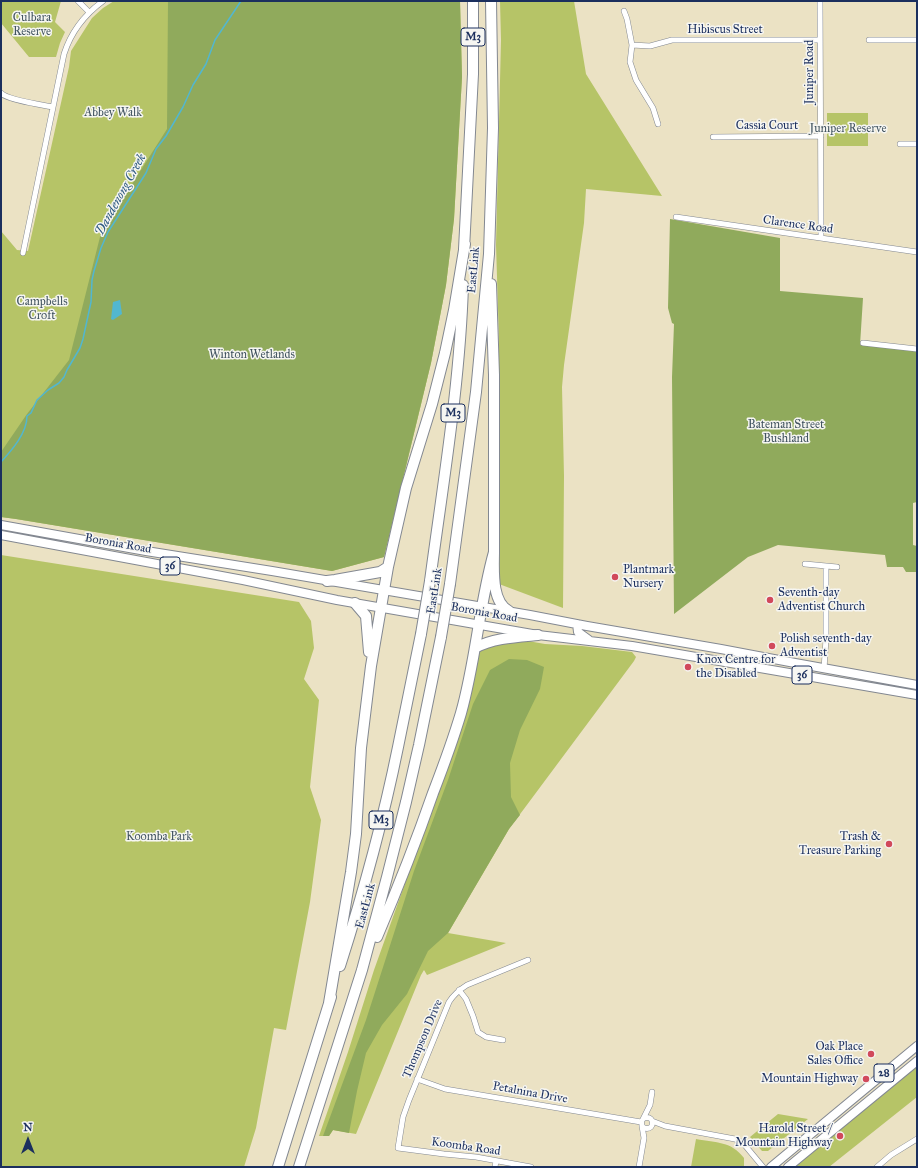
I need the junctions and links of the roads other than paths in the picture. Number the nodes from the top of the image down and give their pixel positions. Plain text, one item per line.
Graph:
1 (78, 1) edge
2 (103, 1) edge
3 (473, 1) edge
4 (491, 1) edge
5 (820, 1) edge
6 (624, 11) dead end
7 (89, 12) junction
8 (820, 40) junction
9 (869, 40) dead end
10 (917, 40) edge
11 (632, 45) junction
12 (1, 93) edge
13 (53, 107) junction
14 (658, 124) dead end
15 (820, 136) junction
16 (713, 137) dead end
17 (900, 144) dead end
18 (917, 144) edge
19 (676, 217) dead end
20 (821, 238) junction
21 (464, 244) junction
22 (917, 252) edge
23 (23, 253) dead end
24 (489, 254) junction
25 (863, 343) dead end
26 (917, 349) edge
27 (1, 525) edge
28 (1, 535) edge
29 (146, 551) junction
30 (494, 552) junction
31 (144, 561) junction
32 (805, 564) dead end
33 (388, 566) junction
34 (826, 566) junction
35 (837, 567) dead end
36 (327, 580) junction
37 (384, 590) junction
38 (355, 603) junction
39 (482, 607) junction
40 (381, 608) junction
41 (508, 611) junction
42 (577, 624) junction
43 (479, 625) junction
44 (538, 635) junction
45 (644, 636) junction
46 (826, 639) junction
47 (844, 640) dead end
48 (592, 641) junction
49 (475, 648) junction
50 (642, 648) junction
51 (721, 649) junction
52 (726, 662) junction
53 (371, 666) junction
54 (824, 669) junction
55 (917, 685) edge
56 (917, 695) edge
57 (528, 960) dead end
58 (362, 970) junction
59 (459, 990) junction
60 (329, 1003) junction
61 (503, 1040) dead end
62 (917, 1046) edge
63 (917, 1061) edge
64 (417, 1079) junction
65 (652, 1092) dead end
66 (849, 1102) junction
67 (650, 1105) junction
68 (856, 1111) junction
69 (651, 1120) junction
70 (642, 1122) junction
71 (665, 1126) junction
72 (650, 1128) junction
73 (644, 1138) junction
74 (917, 1139) edge
75 (398, 1148) joint
76 (496, 1161) junction
77 (278, 1167) edge
78 (299, 1167) edge
79 (495, 1167) edge
80 (531, 1167) edge
81 (639, 1167) edge
82 (763, 1167) edge
83 (771, 1167) edge
84 (788, 1167) edge
85 (877, 1167) edge

1 - 7 street
2 - 7 street
3 - 21 highway, EastLink / M3
4 - 24 highway, EastLink / M3
5 - 8 street, Juniper Road
6 - 11 street
7 - 13 street
8 - 11 street, Hibiscus Street
8 - 15 street, Juniper Road
9 - 10 street
11 - 14 street
12 - 13 street
13 - 23 street
15 - 16 street, Cassia Court
15 - 20 street, Juniper Road
17 - 18 street
19 - 20 street, Clarence Road
20 - 22 street, Clarence Road
21 - 33 highway
21 - 60 highway, EastLink / M3, bridge
24 - 30 highway
24 - 58 highway, EastLink / M3, bridge
25 - 26 street
27 - 29 main road, Boronia Road / 36
28 - 31 main road, Boronia Road / 36
29 - 31 main road
29 - 36 main road, Boronia Road / 36
30 - 39 highway
30 - 41 highway
31 - 38 main road, Boronia Road / 36
32 - 34 street
33 - 36 highway
33 - 37 highway
34 - 35 street
34 - 46 street
36 - 37 main road, Boronia Road / 36
37 - 39 main road, Boronia Road / 36
37 - 40 highway
38 - 40 main road, Boronia Road / 36
38 - 53 highway
39 - 41 main road, Boronia Road / 36
39 - 43 highway
40 - 43 main road, Boronia Road / 36
40 - 53 highway
41 - 42 main road, Boronia Road / 36
42 - 45 main road, Boronia Road / 36
42 - 48 main road
43 - 44 main road, Boronia Road / 36
43 - 49 highway
44 - 48 main road, Boronia Road / 36
44 - 49 highway
45 - 50 main road
45 - 51 main road, Boronia Road / 36
46 - 47 street
46 - 54 street
48 - 50 main road, Boronia Road / 36
49 - 58 highway
50 - 52 main road, Boronia Road / 36
51 - 52 main road
51 - 54 main road, Boronia Road / 36
52 - 56 main road, Boronia Road / 36
53 - 60 highway
54 - 55 main road, Boronia Road / 36
57 - 59 street, Thompson Drive
58 - 78 highway, EastLink / M3
59 - 61 street
59 - 64 street, Thompson Drive
60 - 77 highway, EastLink / M3
62 - 66 main road, 28
63 - 68 main road, 28
64 - 70 street, Petalnina Drive
64 - 75 street, Thompson Drive
65 - 67 street
66 - 68 main road
66 - 83 main road, 28
67 - 69 street
67 - 70 street
68 - 84 main road, 28
69 - 70 street
69 - 71 street
69 - 72 street
70 - 72 street
70 - 73 street
71 - 72 street
71 - 82 street
72 - 73 street
73 - 81 street
74 - 85 street
75 - 76 street, Koomba Road
76 - 79 street
76 - 80 street, Koomba Road

